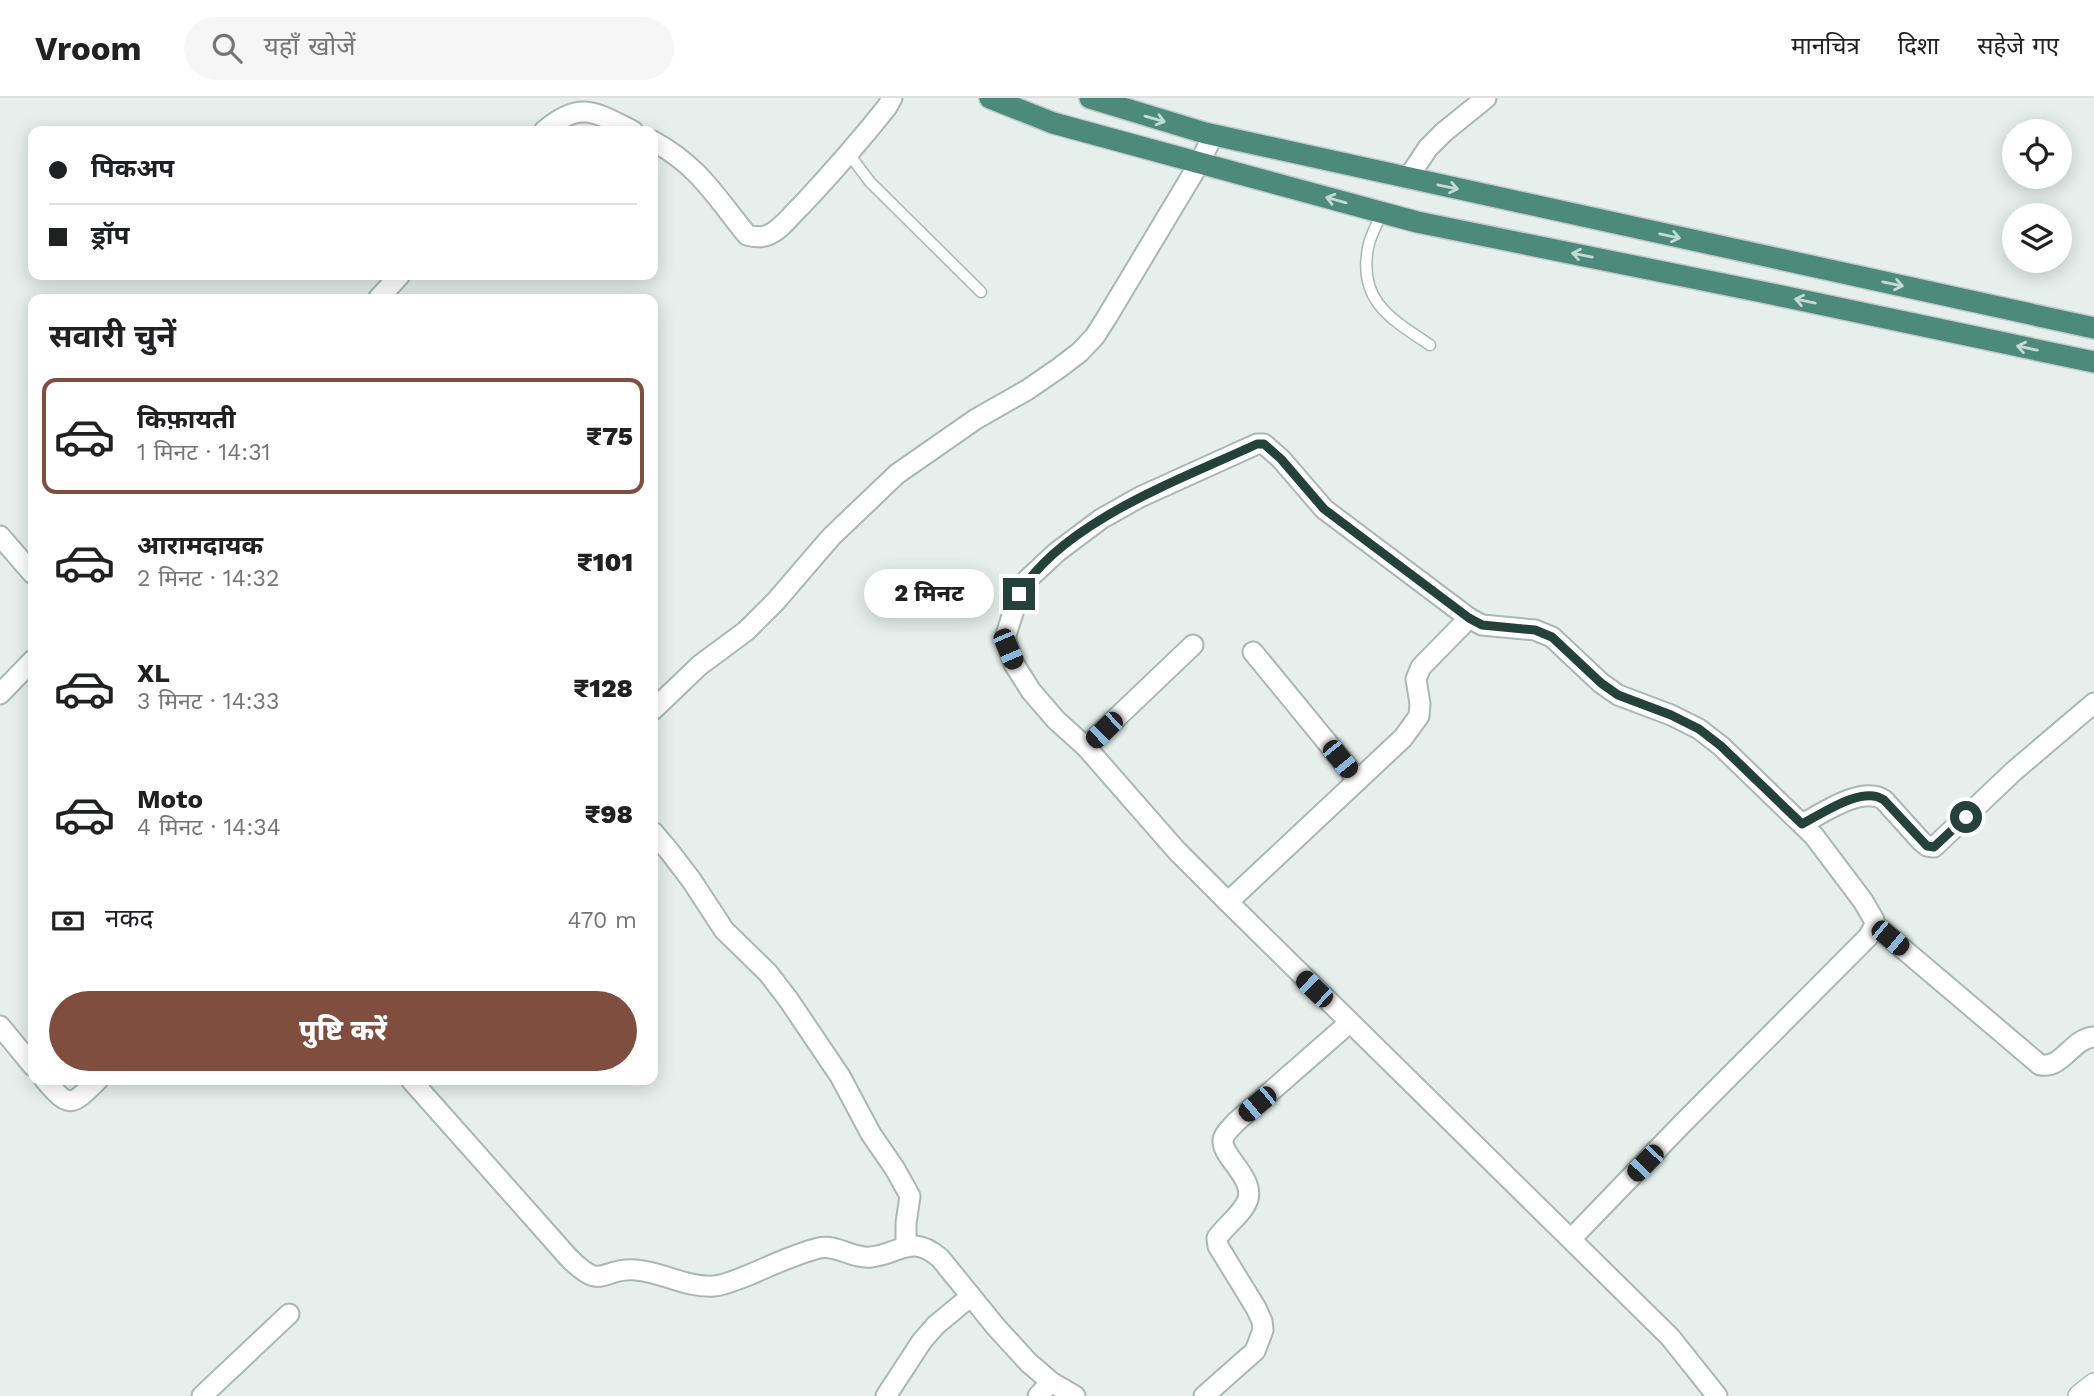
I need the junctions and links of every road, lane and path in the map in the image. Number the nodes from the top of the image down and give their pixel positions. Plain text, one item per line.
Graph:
1 (892, 98) edge
2 (990, 98) edge
3 (1090, 98) edge
4 (1486, 98) edge
5 (550, 126) edge
6 (622, 126) edge
7 (1213, 135) junction
8 (658, 145) edge
9 (849, 154) junction
10 (1200, 162) junction
11 (1408, 178) junction
12 (1382, 213) junction
13 (395, 280) edge
14 (981, 292) dead end
15 (383, 294) edge
16 (2094, 328) edge
17 (1430, 345) dead end
18 (2094, 362) edge
19 (0, 536) edge
20 (28, 567) edge
21 (1469, 618) junction
22 (1192, 645) dead end
23 (1253, 652) dead end
24 (28, 665) edge
25 (0, 694) edge
26 (2094, 704) edge
27 (658, 705) edge
28 (1086, 747) junction
29 (1358, 780) junction
30 (1802, 824) junction
31 (658, 838) edge
32 (1228, 902) junction
33 (1875, 925) junction
34 (1349, 1023) junction
35 (0, 1026) edge
36 (2094, 1037) edge
37 (28, 1060) edge
38 (50, 1085) edge
39 (92, 1085) edge
40 (415, 1085) edge
41 (1571, 1240) junction
42 (906, 1246) junction
43 (971, 1296) junction
44 (289, 1314) dead end
45 (2094, 1384) edge
46 (1044, 1389) edge
47 (202, 1396) edge
48 (886, 1396) edge
49 (1075, 1396) edge
50 (1203, 1396) edge
51 (1717, 1396) edge
52 (2079, 1396) edge

1 - 9 street
2 - 10 highway
3 -> 7 highway
4 - 11 street
5 - 6 street
7 - 10 street
7 - 11 highway
8 - 9 street
9 - 14 lane
12 -> 10 highway
10 - 27 street
11 -> 16 highway
12 - 17 lane
18 -> 12 highway
13 - 15 street
19 - 20 street
21 - 28 street
21 - 29 street
21 - 30 street
22 - 28 street
23 - 29 street
24 - 25 street
26 - 30 street
28 - 32 street
29 - 32 street
30 - 33 street
31 - 42 street
32 - 34 street
33 - 36 street
33 - 41 street
34 - 41 street
34 - 50 street
35 - 37 street
38 - 39 street
40 - 42 street
41 - 51 street
42 - 43 street
43 - 46 street
43 - 48 street
44 - 47 street
45 - 52 street
46 - 49 street

